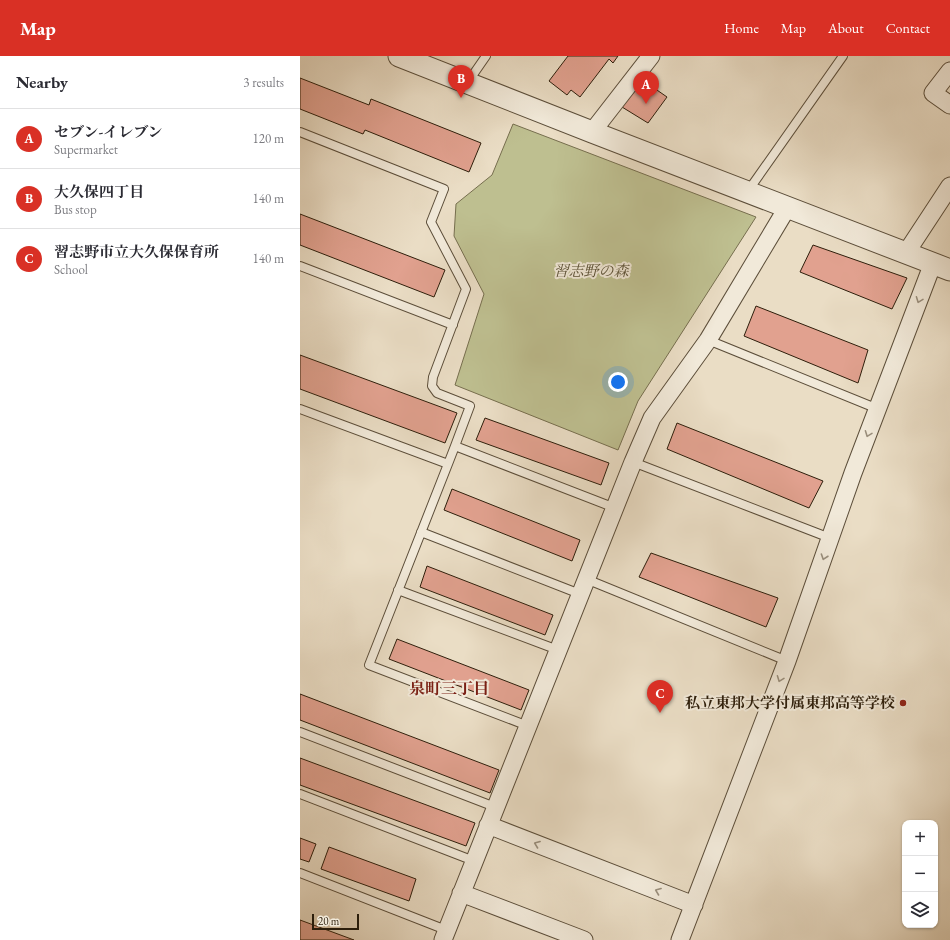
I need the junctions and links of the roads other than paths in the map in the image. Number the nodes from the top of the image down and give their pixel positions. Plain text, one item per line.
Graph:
1 (399, 56) edge
2 (486, 56) edge
3 (651, 56) edge
4 (843, 56) edge
5 (950, 72) edge
6 (467, 83) junction
7 (950, 105) edge
8 (300, 132) edge
9 (592, 132) junction
10 (950, 186) edge
11 (747, 192) junction
12 (787, 208) junction
13 (906, 253) junction
14 (300, 266) edge
15 (942, 267) edge
16 (453, 325) junction
17 (708, 340) junction
18 (300, 409) edge
19 (878, 409) junction
20 (455, 446) junction
21 (633, 462) junction
22 (448, 464) junction
23 (615, 508) junction
24 (421, 532) junction
25 (830, 538) junction
26 (583, 587) junction
27 (398, 590) junction
28 (558, 650) junction
29 (787, 661) junction
30 (528, 726) junction
31 (300, 732) edge
32 (300, 794) edge
33 (495, 807) junction
34 (488, 825) junction
35 (474, 861) junction
36 (300, 873) edge
37 (461, 893) junction
38 (694, 905) junction
39 (445, 935) edge
40 (584, 940) edge
41 (680, 940) edge

1 - 6 street
2 - 6 lane
3 - 9 street
4 - 11 lane
5 - 7 street
6 - 9 street
8 - 16 lane
9 - 11 street
10 - 13 street
11 - 12 street
12 - 13 street
12 - 17 street
13 - 15 street
14 - 16 lane
15 -> 19 street
16 - 20 lane
17 - 19 lane
17 - 21 street
18 - 22 lane
19 -> 25 street
20 - 22 lane
20 - 23 lane
21 - 23 street
21 - 25 lane
22 - 24 lane
23 - 26 street
24 - 26 lane
24 - 27 lane
25 -> 29 street
26 - 28 street
26 - 29 lane
27 - 28 lane
27 - 30 lane
28 - 30 street
29 -> 38 street
30 - 33 street
31 - 33 lane
32 - 35 lane
33 - 34 street
34 - 35 street
38 -> 34 street
35 - 37 street
36 - 39 lane
37 - 39 street
37 - 40 street
38 - 41 street

